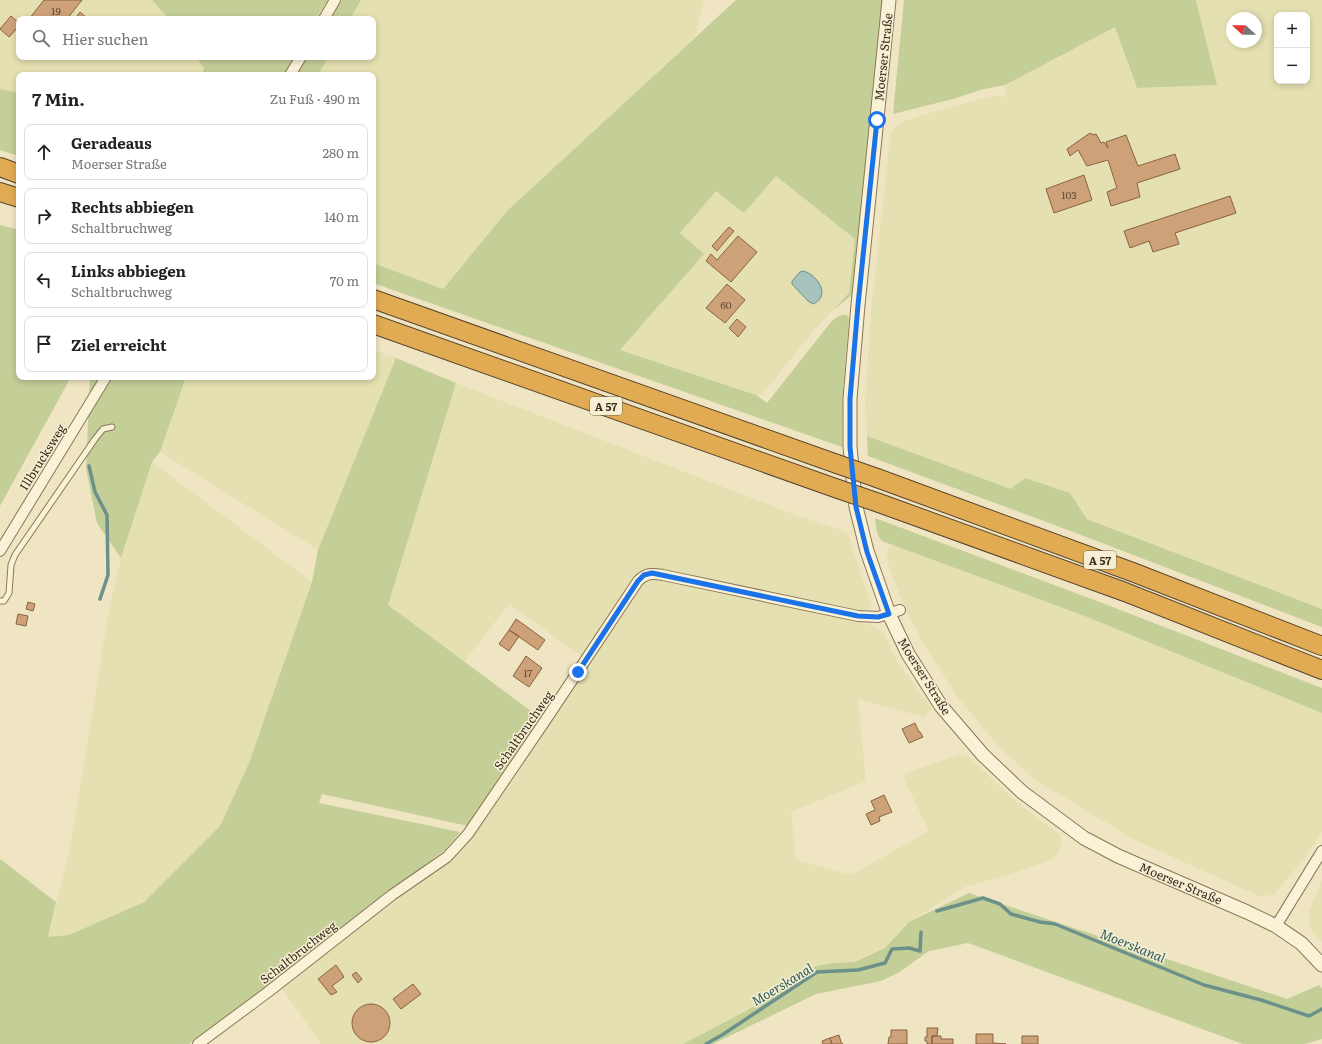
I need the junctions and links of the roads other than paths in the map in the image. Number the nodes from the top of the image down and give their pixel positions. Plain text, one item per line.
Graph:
1 (335, 0) edge
2 (889, 0) edge
3 (326, 16) edge
4 (299, 60) edge
5 (292, 72) edge
6 (0, 167) edge
7 (16, 173) edge
8 (0, 192) edge
9 (16, 197) edge
10 (376, 301) edge
11 (376, 325) edge
12 (104, 380) edge
13 (112, 427) dead end
14 (0, 551) edge
15 (0, 601) edge
16 (895, 612) junction
17 (1322, 646) edge
18 (1322, 670) edge
19 (1322, 851) edge
20 (1276, 926) junction
21 (1322, 965) edge
22 (198, 1044) edge

1 - 3 street
2 - 16 street, Moerser Straße
4 - 5 street
6 - 7 highway
8 - 9 highway
10 - 17 highway, A 57, bridge
11 - 18 highway, A 57, bridge
12 - 14 street, Illbrucksweg
13 - 15 lane
16 - 20 street, Moerser Straße
16 - 22 street, Schaltbruchweg
19 - 20 street
20 - 21 street, Moerser Straße

